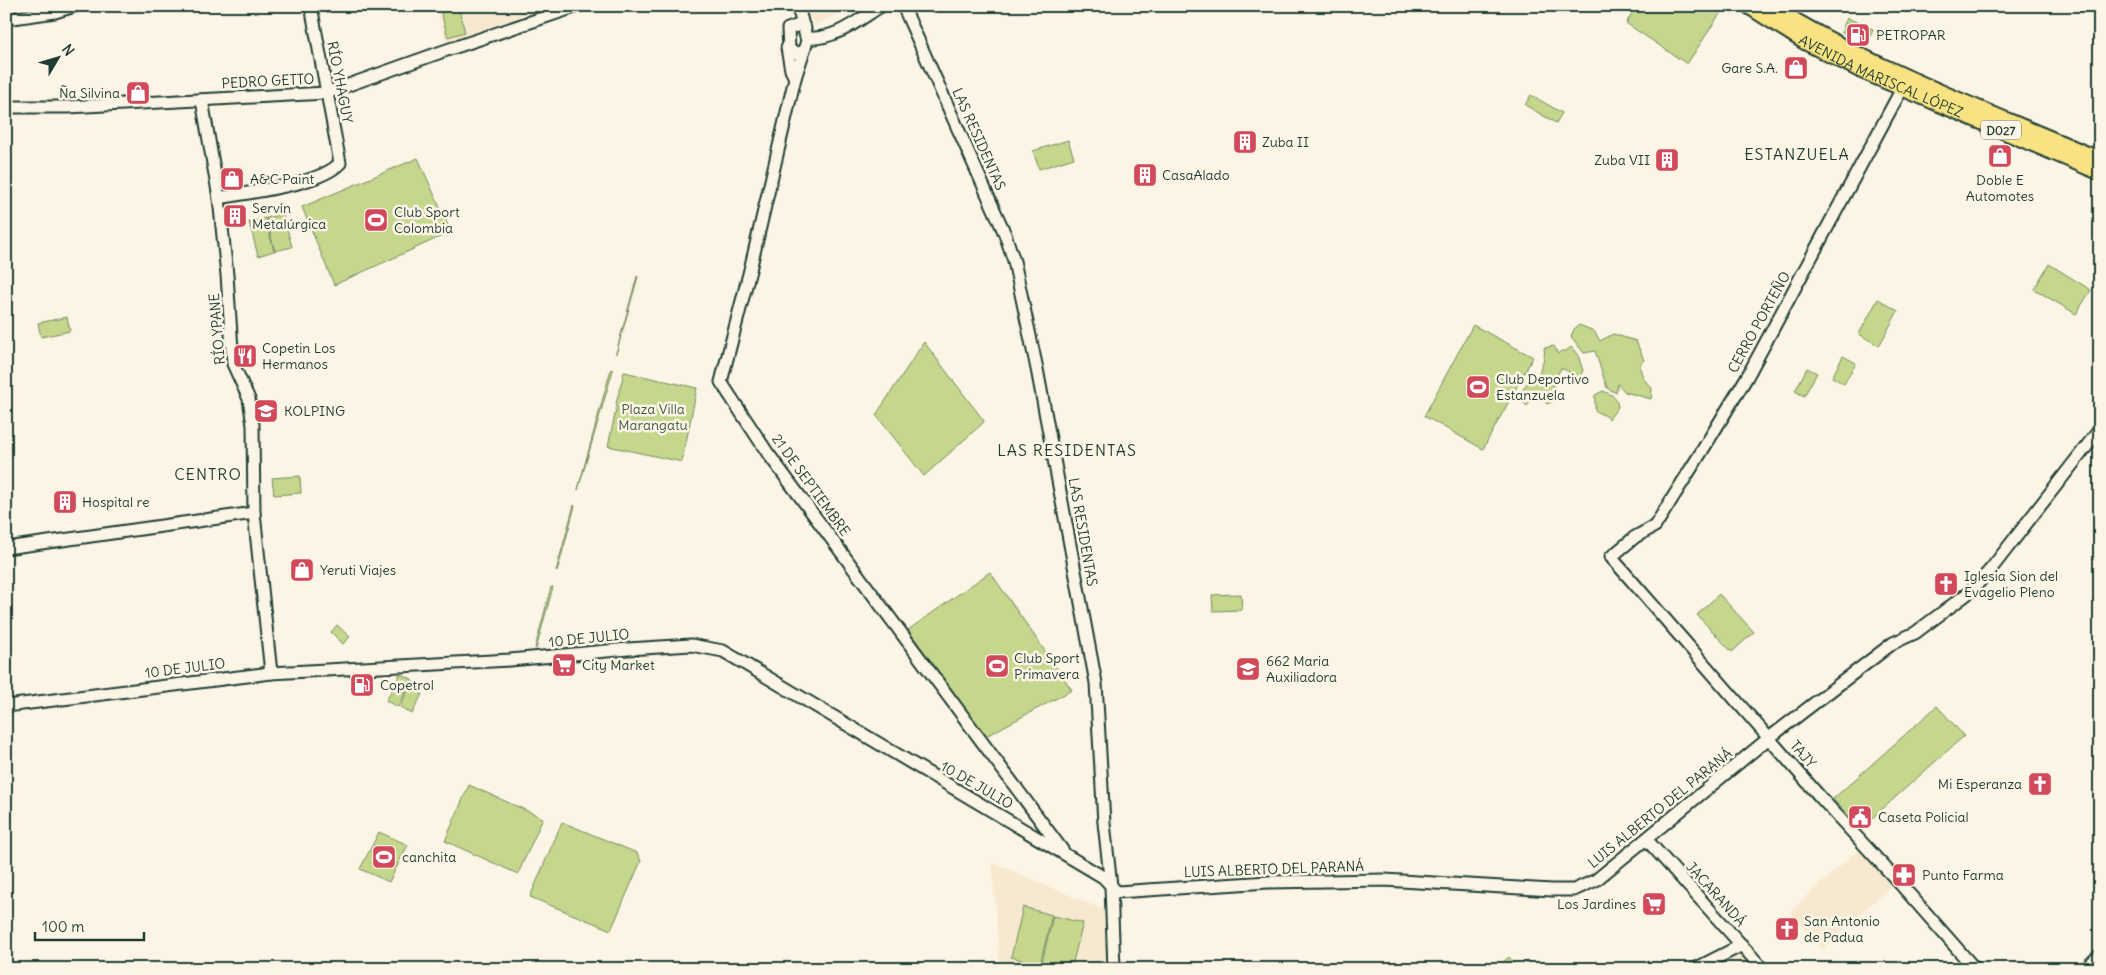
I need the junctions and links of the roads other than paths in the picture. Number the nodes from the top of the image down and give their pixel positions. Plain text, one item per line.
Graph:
1 (74, 6) edge
2 (310, 6) edge
3 (578, 6) edge
4 (794, 6) edge
5 (881, 6) edge
6 (903, 6) edge
7 (1749, 6) edge
8 (1770, 6) edge
9 (6, 20) edge
10 (788, 29) junction
11 (806, 33) junction
12 (787, 48) junction
13 (803, 52) junction
14 (795, 78) junction
15 (1905, 83) junction
16 (326, 93) junction
17 (202, 100) junction
18 (6, 107) edge
19 (2100, 160) edge
20 (2100, 172) edge
21 (219, 198) junction
22 (2100, 428) edge
23 (254, 513) junction
24 (6, 548) edge
25 (1610, 557) joint
26 (272, 674) junction
27 (6, 706) edge
28 (1769, 738) junction
29 (1647, 840) junction
30 (1067, 856) junction
31 (1111, 886) junction
32 (1742, 945) junction
33 (2100, 955) edge
34 (1114, 969) edge
35 (1694, 969) edge
36 (1763, 969) edge
37 (1975, 969) edge
38 (2085, 969) edge

1 - 9 main road
2 - 16 main road, RÍO YHAGUY
3 - 16 main road, PEDRO GETTO
4 - 10 main road, 21 DE SEPTIEMBRE
4 - 11 main road
5 - 11 main road
6 - 31 main road, LAS RESIDENTAS
7 - 15 highway, AVENIDA MARISCAL LÓPEZ / D027
8 - 15 highway, AVENIDA MARISCAL LÓPEZ / D027
10 - 11 main road
10 - 12 main road, 21 DE SEPTIEMBRE
11 - 13 main road, 21 DE SEPTIEMBRE
12 - 13 main road
12 - 14 main road, 21 DE SEPTIEMBRE
13 - 14 main road, 21 DE SEPTIEMBRE
14 - 30 main road, 21 DE SEPTIEMBRE
15 - 19 highway, AVENIDA MARISCAL LÓPEZ / D027
15 - 20 highway, AVENIDA MARISCAL LÓPEZ / D027
15 - 25 main road, CERRO PORTEÑO
16 - 17 main road, PEDRO GETTO
16 - 21 main road, RÍO YHAGUY
17 - 18 main road, PEDRO GETTO
17 - 21 main road, RÍO YPANE
21 - 23 main road, RÍO YPANE
22 - 28 main road, LUIS ALBERTO DEL PARANÁ
23 - 24 main road
23 - 26 main road, RÍO YPANE
25 - 28 main road, TAJY
26 - 27 main road, 10 DE JULIO
26 - 30 main road, 10 DE JULIO
28 - 29 main road, LUIS ALBERTO DEL PARANÁ
28 - 37 main road, TAJY
29 - 31 main road, LUIS ALBERTO DEL PARANÁ
29 - 32 main road, JACARANDÁ
30 - 31 main road, 10 DE JULIO
31 - 34 main road, LAS RESIDENTAS
32 - 35 main road
32 - 36 main road, JACARANDÁ
33 - 38 main road

